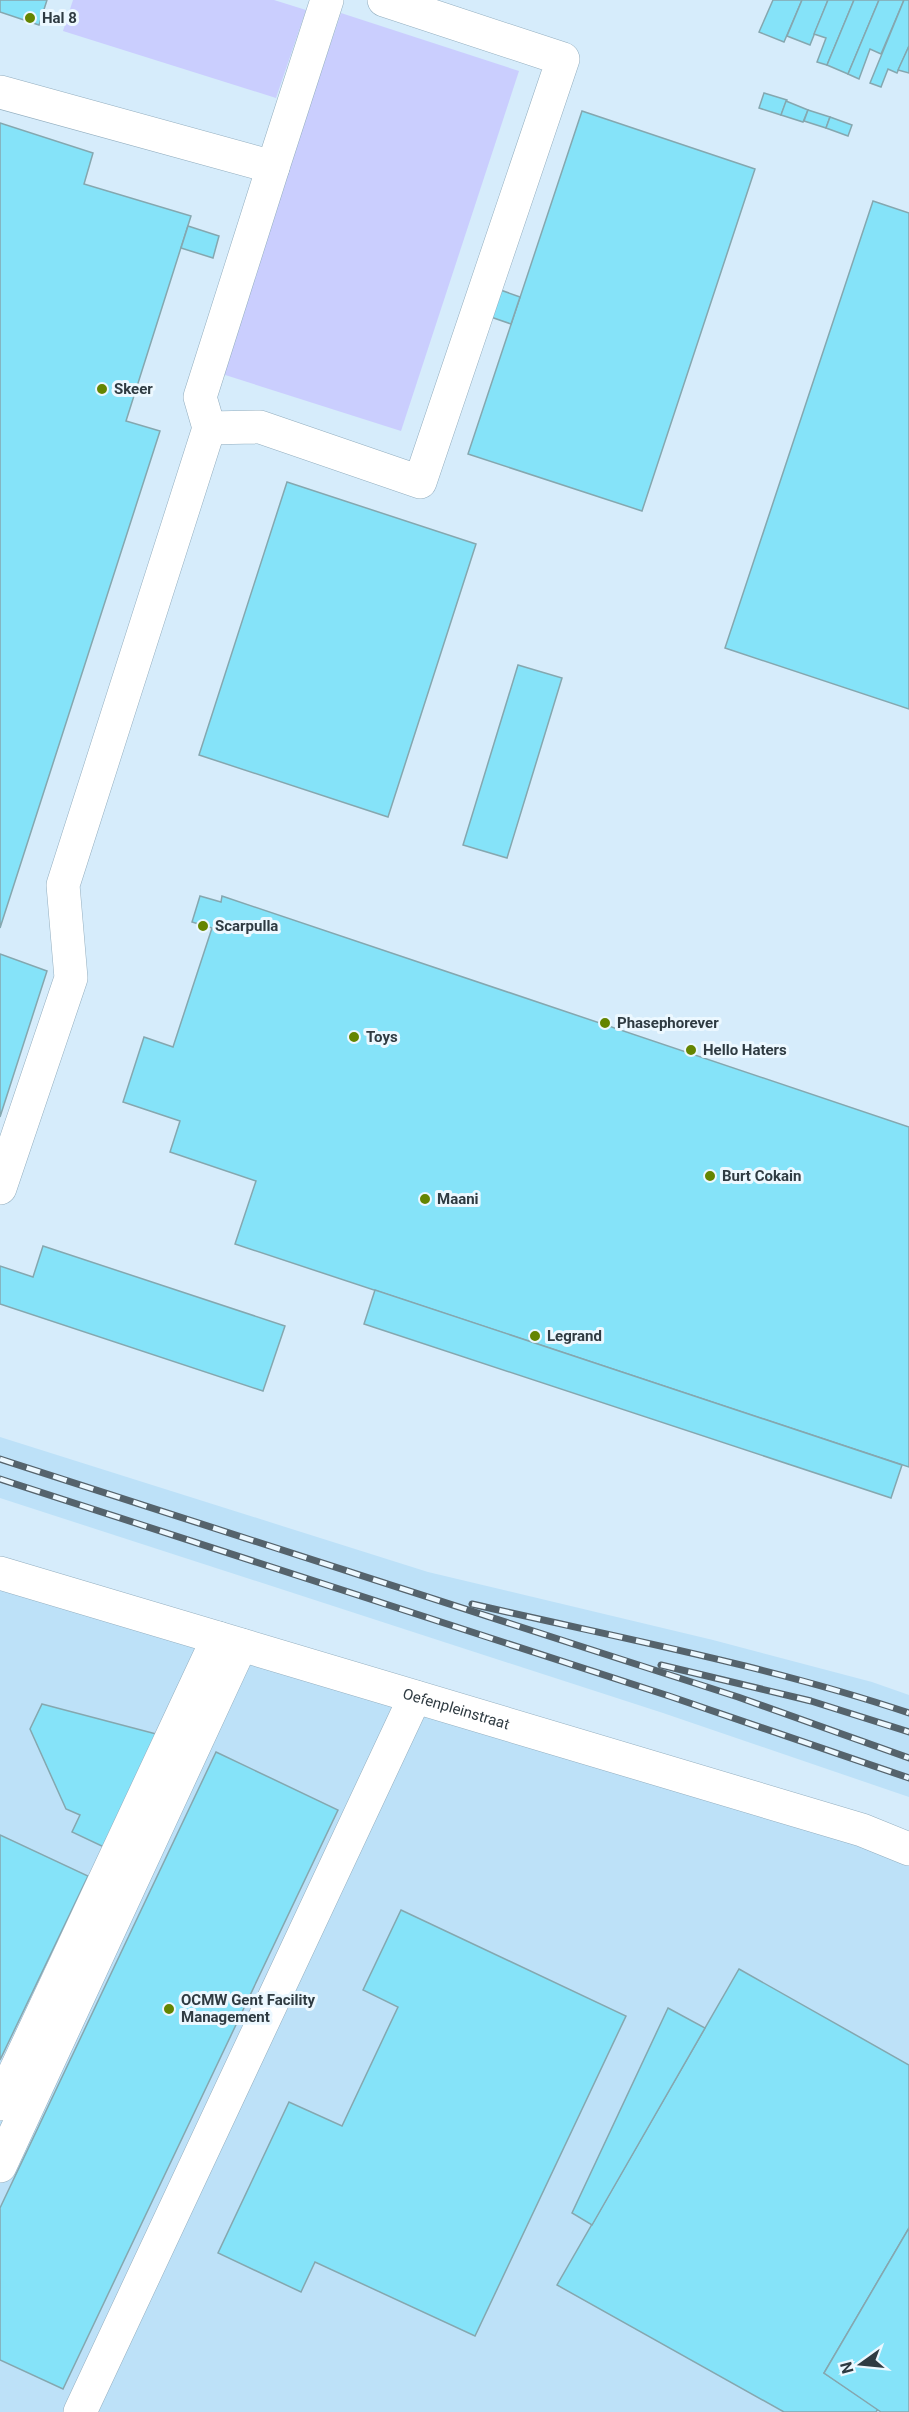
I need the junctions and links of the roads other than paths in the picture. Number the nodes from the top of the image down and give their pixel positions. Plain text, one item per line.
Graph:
1 (327, 0) edge
2 (384, 0) edge
3 (0, 92) edge
4 (273, 167) junction
5 (209, 428) junction
6 (0, 1188) edge
7 (0, 1573) edge
8 (229, 1642) junction
9 (415, 1697) junction
10 (909, 1849) edge
11 (0, 2104) edge
12 (0, 2166) edge
13 (80, 2412) edge

1 - 4 street
2 - 5 street
3 - 4 street
4 - 5 street
5 - 6 street
7 - 8 street, Oefenpleinstraat
8 - 9 street, Oefenpleinstraat
8 - 11 street
8 - 12 street
9 - 10 street, Oefenpleinstraat
9 - 13 street

